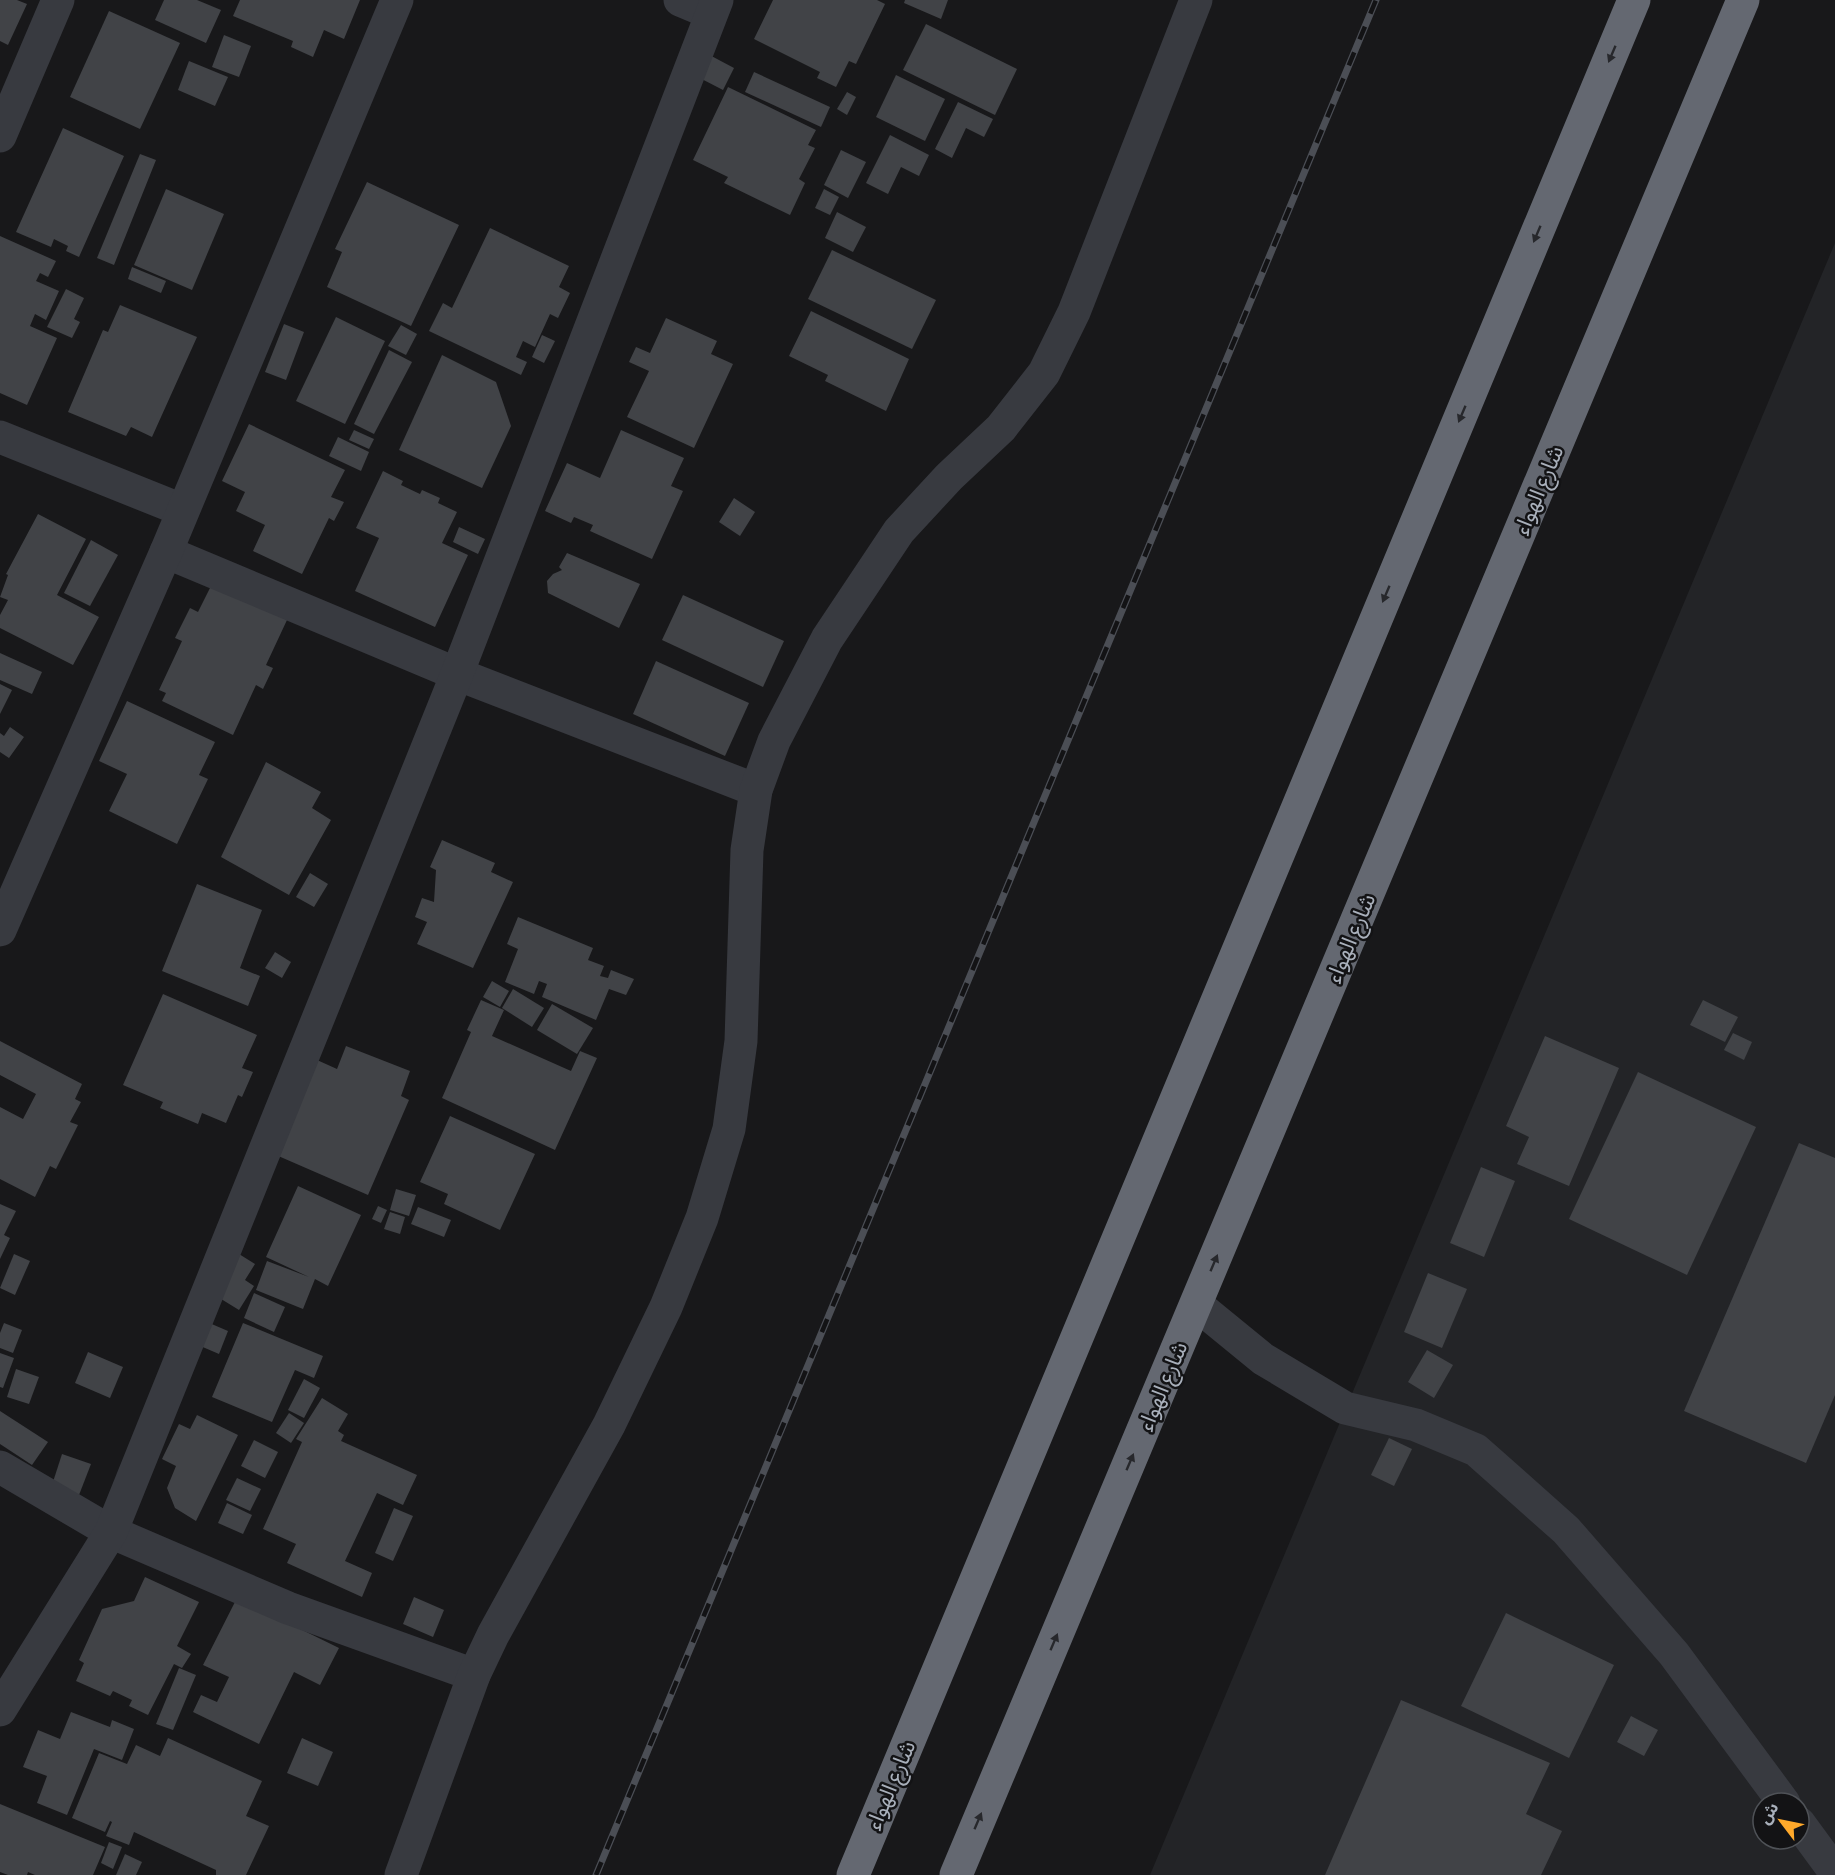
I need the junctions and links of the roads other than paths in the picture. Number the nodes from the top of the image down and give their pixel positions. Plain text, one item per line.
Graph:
1 (58, 0) edge
2 (397, 0) edge
3 (680, 0) edge
4 (1196, 0) edge
5 (1634, 0) edge
6 (1743, 0) edge
7 (714, 6) edge
8 (11, 77) edge
9 (0, 136) edge
10 (0, 436) edge
11 (182, 510) junction
12 (166, 552) junction
13 (457, 674) junction
14 (756, 790) junction
15 (0, 930) edge
16 (1197, 1305) junction
17 (0, 1467) edge
18 (111, 1532) junction
19 (474, 1676) junction
20 (0, 1710) edge
21 (1775, 1791) edge
22 (1811, 1839) edge
23 (1835, 1872) edge
24 (401, 1875) edge
25 (853, 1875) edge
26 (956, 1875) edge

1 - 8 street
2 - 11 street
3 - 7 street
4 - 14 street
5 -> 25 highway, شارع الهواء
16 -> 6 highway, شارع الهواء
7 - 13 street
8 - 9 street
10 - 11 street
11 - 12 street
12 - 13 street
12 - 15 street
13 - 14 street
13 - 18 street
14 - 19 street
16 - 21 street
26 -> 16 highway, شارع الهواء
17 - 18 street
18 - 19 street
18 - 20 street
19 - 24 street
22 - 23 street

